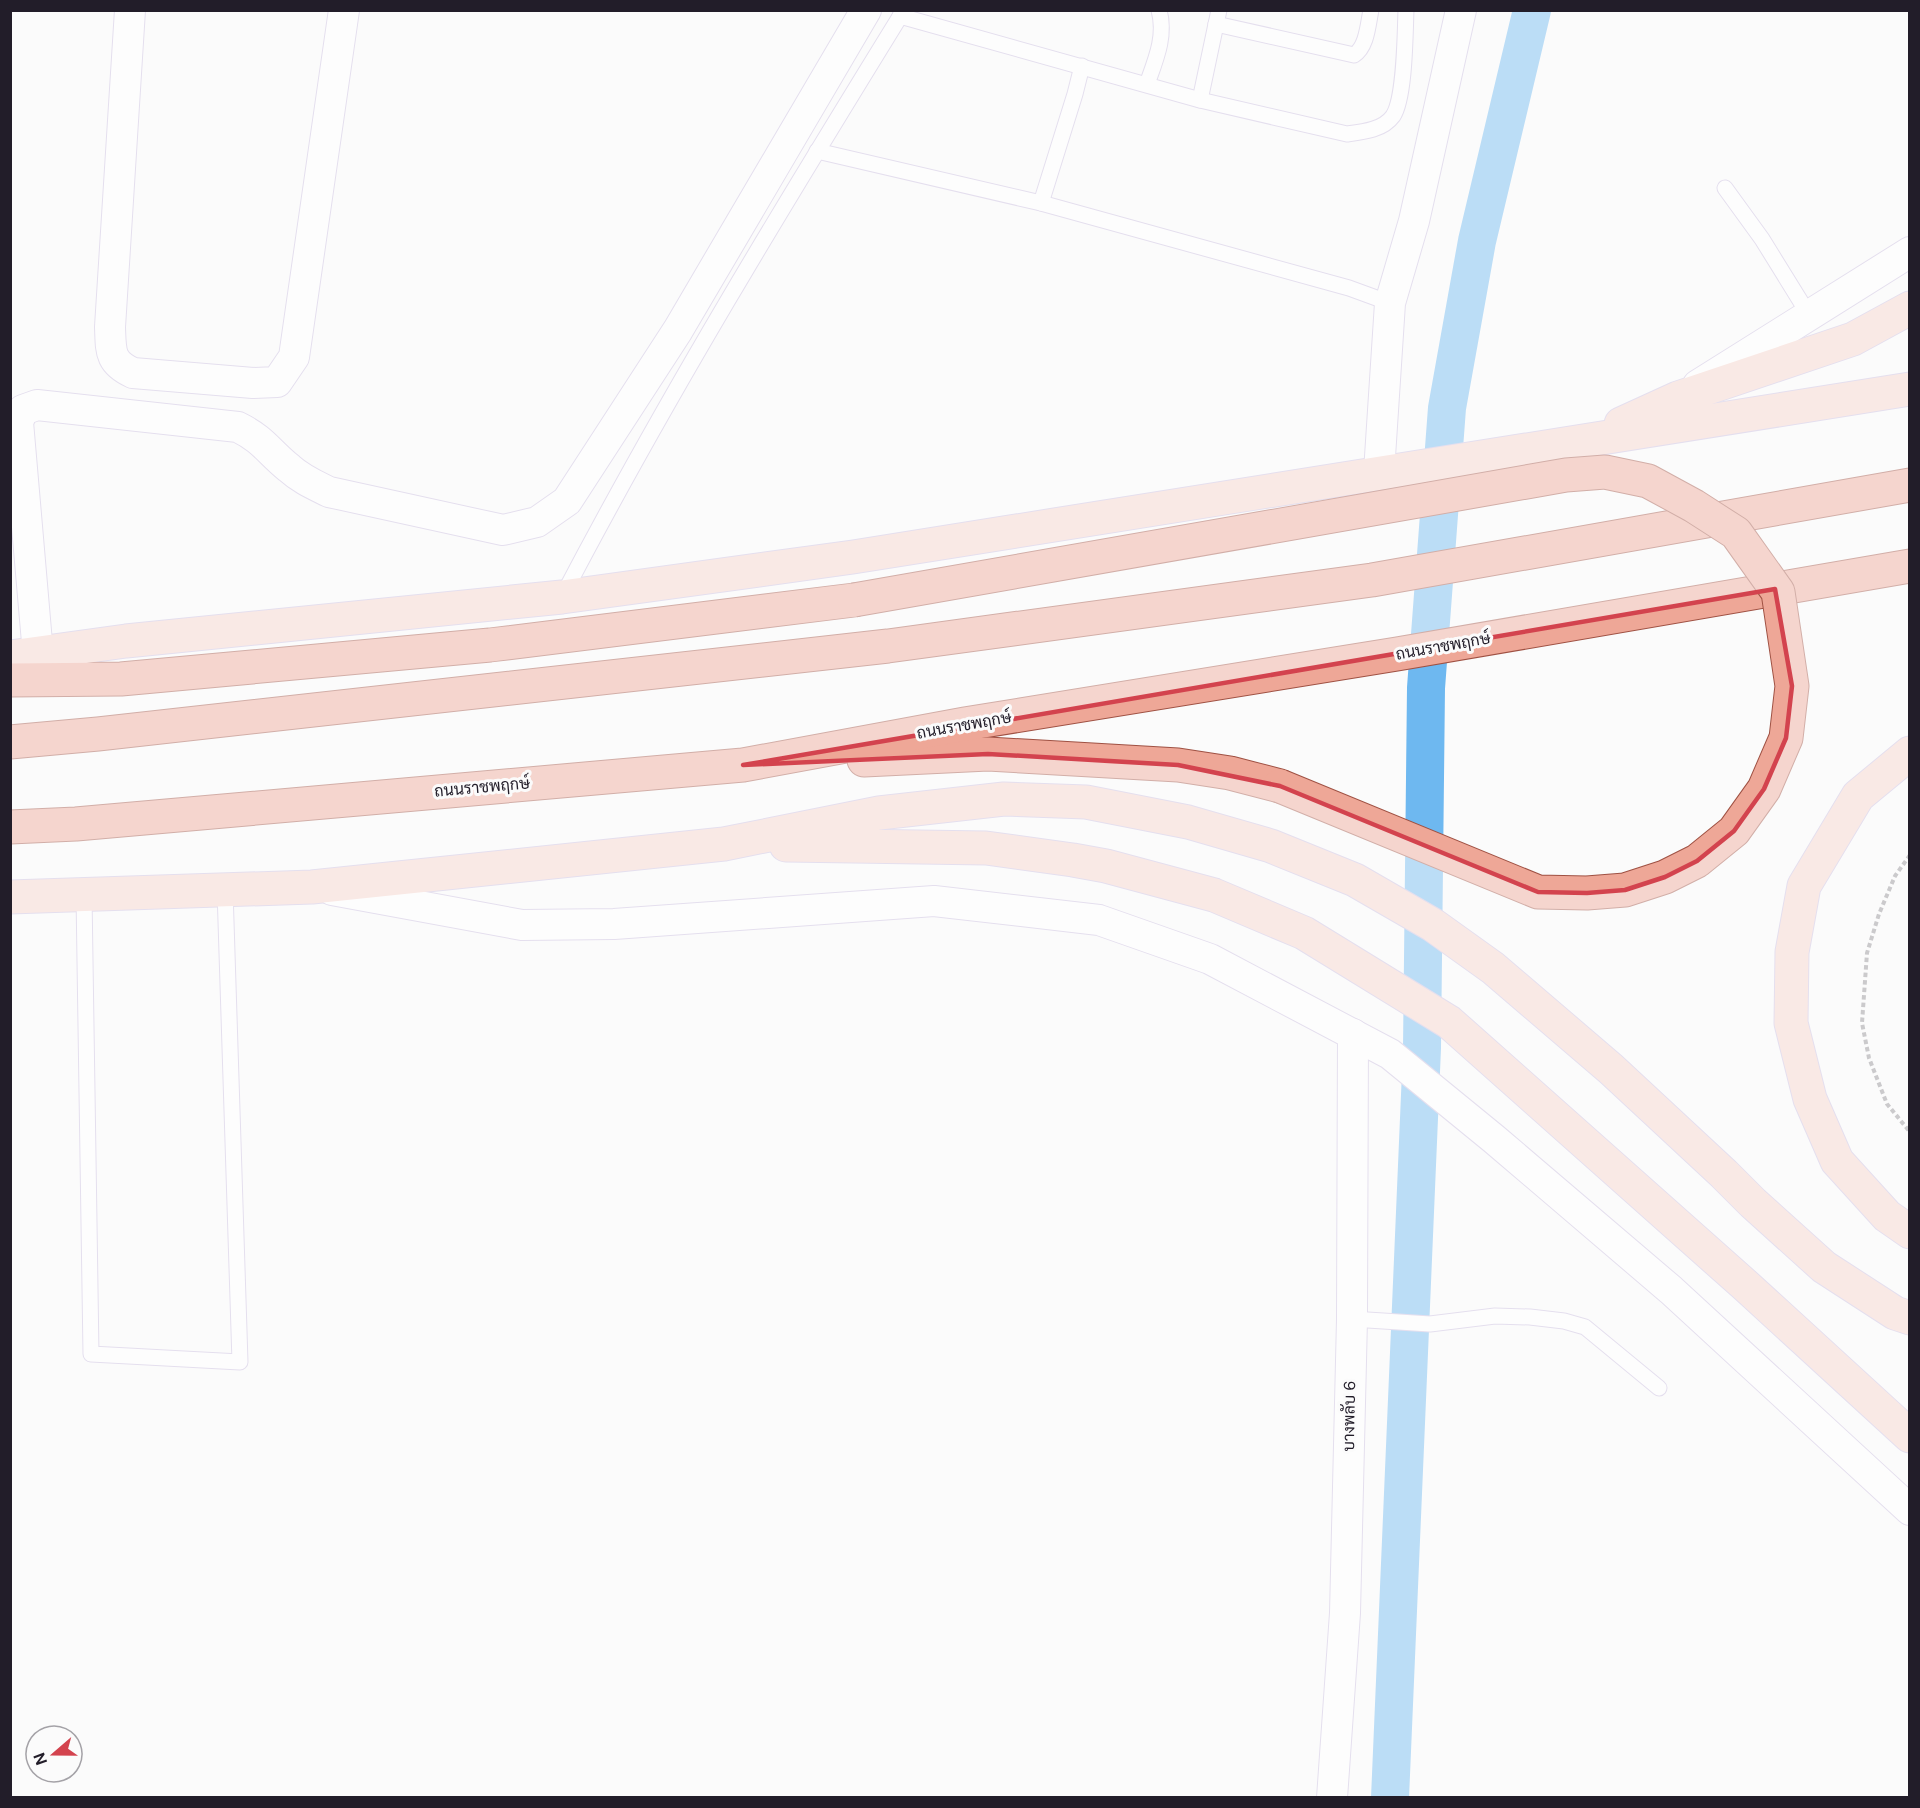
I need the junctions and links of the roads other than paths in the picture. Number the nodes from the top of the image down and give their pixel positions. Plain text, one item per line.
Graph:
1 (130, 10) edge
2 (344, 10) edge
3 (866, 10) edge
4 (1159, 10) edge
5 (1371, 10) edge
6 (1406, 10) edge
7 (1461, 10) edge
8 (902, 13) edge
9 (1217, 17) edge
10 (1082, 66) junction
11 (1147, 84) junction
12 (1200, 100) junction
13 (817, 151) junction
14 (1725, 188) dead end
15 (1041, 203) junction
16 (1910, 252) edge
17 (1390, 303) junction
18 (1910, 308) edge
19 (1809, 315) junction
20 (1910, 389) edge
21 (1677, 398) junction
22 (1586, 440) junction
23 (1379, 472) junction
24 (1910, 485) edge
25 (1910, 566) edge
26 (562, 597) junction
27 (24, 655) edge
28 (10, 680) edge
29 (10, 742) edge
30 (1910, 753) edge
31 (743, 765) junction
32 (10, 827) edge
33 (724, 844) junction
34 (312, 887) junction
35 (225, 890) junction
36 (84, 895) junction
37 (10, 897) edge
38 (1353, 1034) junction
39 (1910, 1232) edge
40 (1910, 1318) edge
41 (1361, 1319) junction
42 (1659, 1388) dead end
43 (1910, 1436) edge
44 (1910, 1510) edge
45 (1332, 1797) edge

1 - 2 street
3 - 27 street
4 - 11 lane
5 - 9 lane
6 - 12 lane
7 - 17 street
8 - 10 lane
8 - 13 lane
9 - 12 lane
10 - 11 lane
10 - 15 lane
11 - 12 lane
13 - 15 lane
13 - 26 lane
14 - 19 lane
15 - 17 lane
16 - 19 street
17 - 23 street
18 - 21 main road
19 - 21 street
20 - 22 main road
21 - 22 main road
22 - 23 main road
23 - 26 main road
24 - 29 main road
25 - 31 main road, ถนนราชพฤกษ์
26 - 27 main road
28 - 31 main road, bridge
30 - 39 main road
31 - 32 main road, ถนนราชพฤกษ์
33 - 34 main road
33 - 40 main road
33 - 43 main road
34 - 35 main road
34 - 38 street
35 - 36 main road
35 - 36 lane
36 - 37 main road
38 - 41 street, บางพลับ 6
38 - 44 street
41 - 42 lane
41 - 45 street, บางพลับ 6

